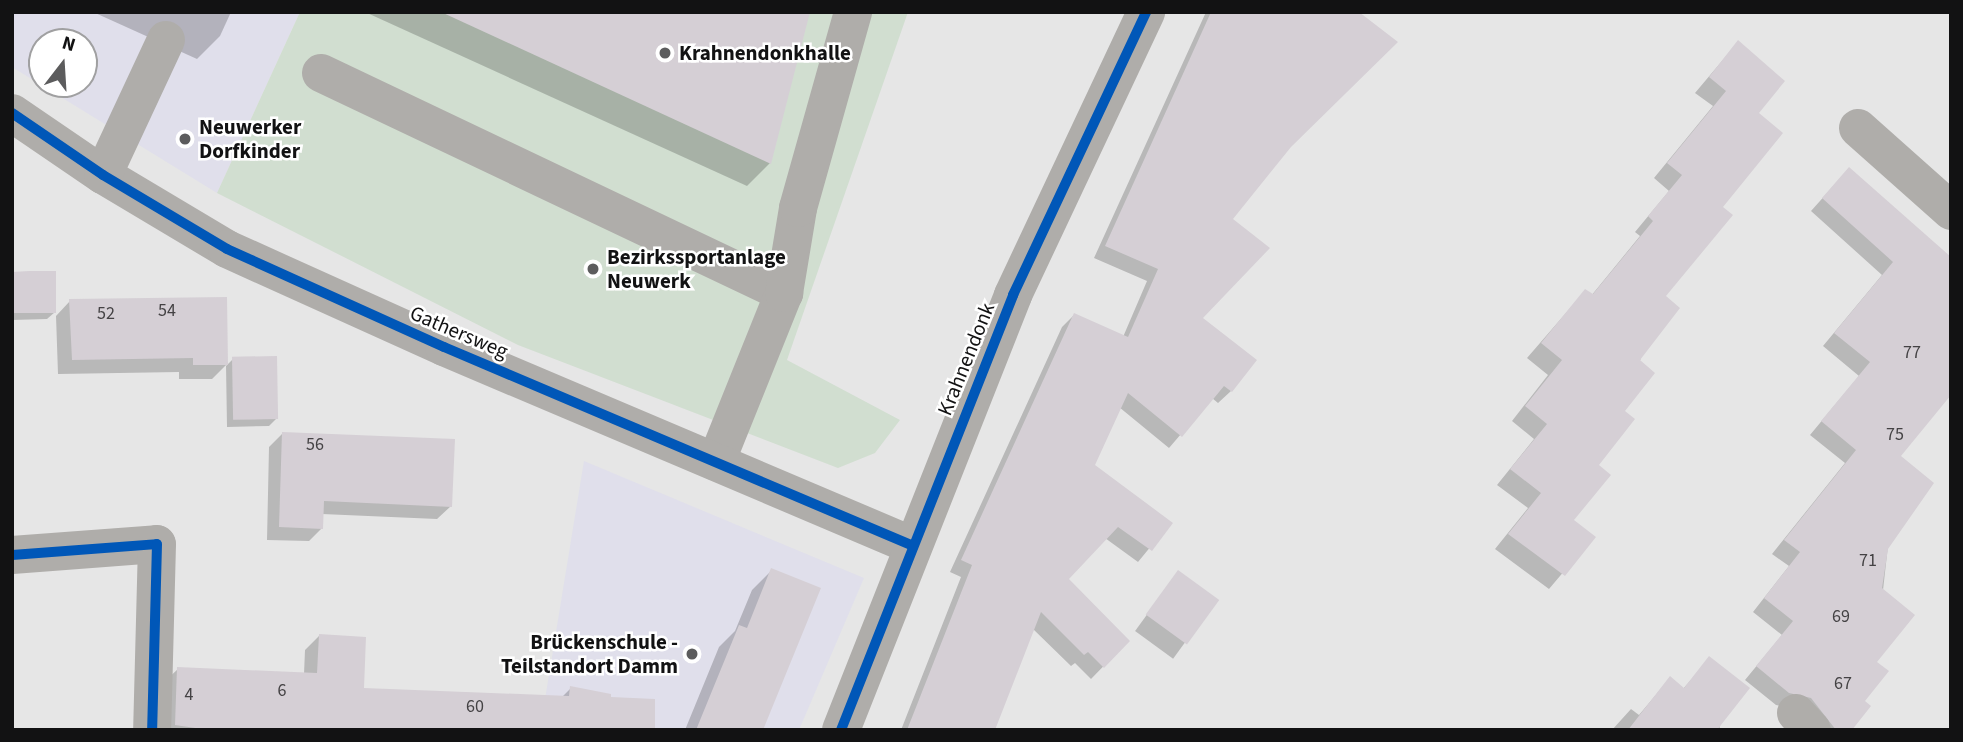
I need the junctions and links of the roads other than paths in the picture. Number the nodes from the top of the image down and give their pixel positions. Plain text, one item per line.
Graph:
1 (853, 12) edge
2 (1146, 12) edge
3 (166, 40) dead end
4 (321, 73) dead end
5 (12, 113) edge
6 (1857, 128) dead end
7 (103, 175) junction
8 (1951, 211) edge
9 (784, 293) junction
10 (716, 462) junction
11 (911, 545) junction
12 (12, 555) edge
13 (152, 730) edge
14 (841, 730) edge

1 - 9 street
2 - 11 street, Krahnendonk
3 - 7 street
4 - 9 street
5 - 7 street, Gathersweg
6 - 8 street
7 - 10 street, Gathersweg
9 - 10 street
10 - 11 street, Gathersweg
11 - 14 street, Krahnendonk
12 - 13 street

